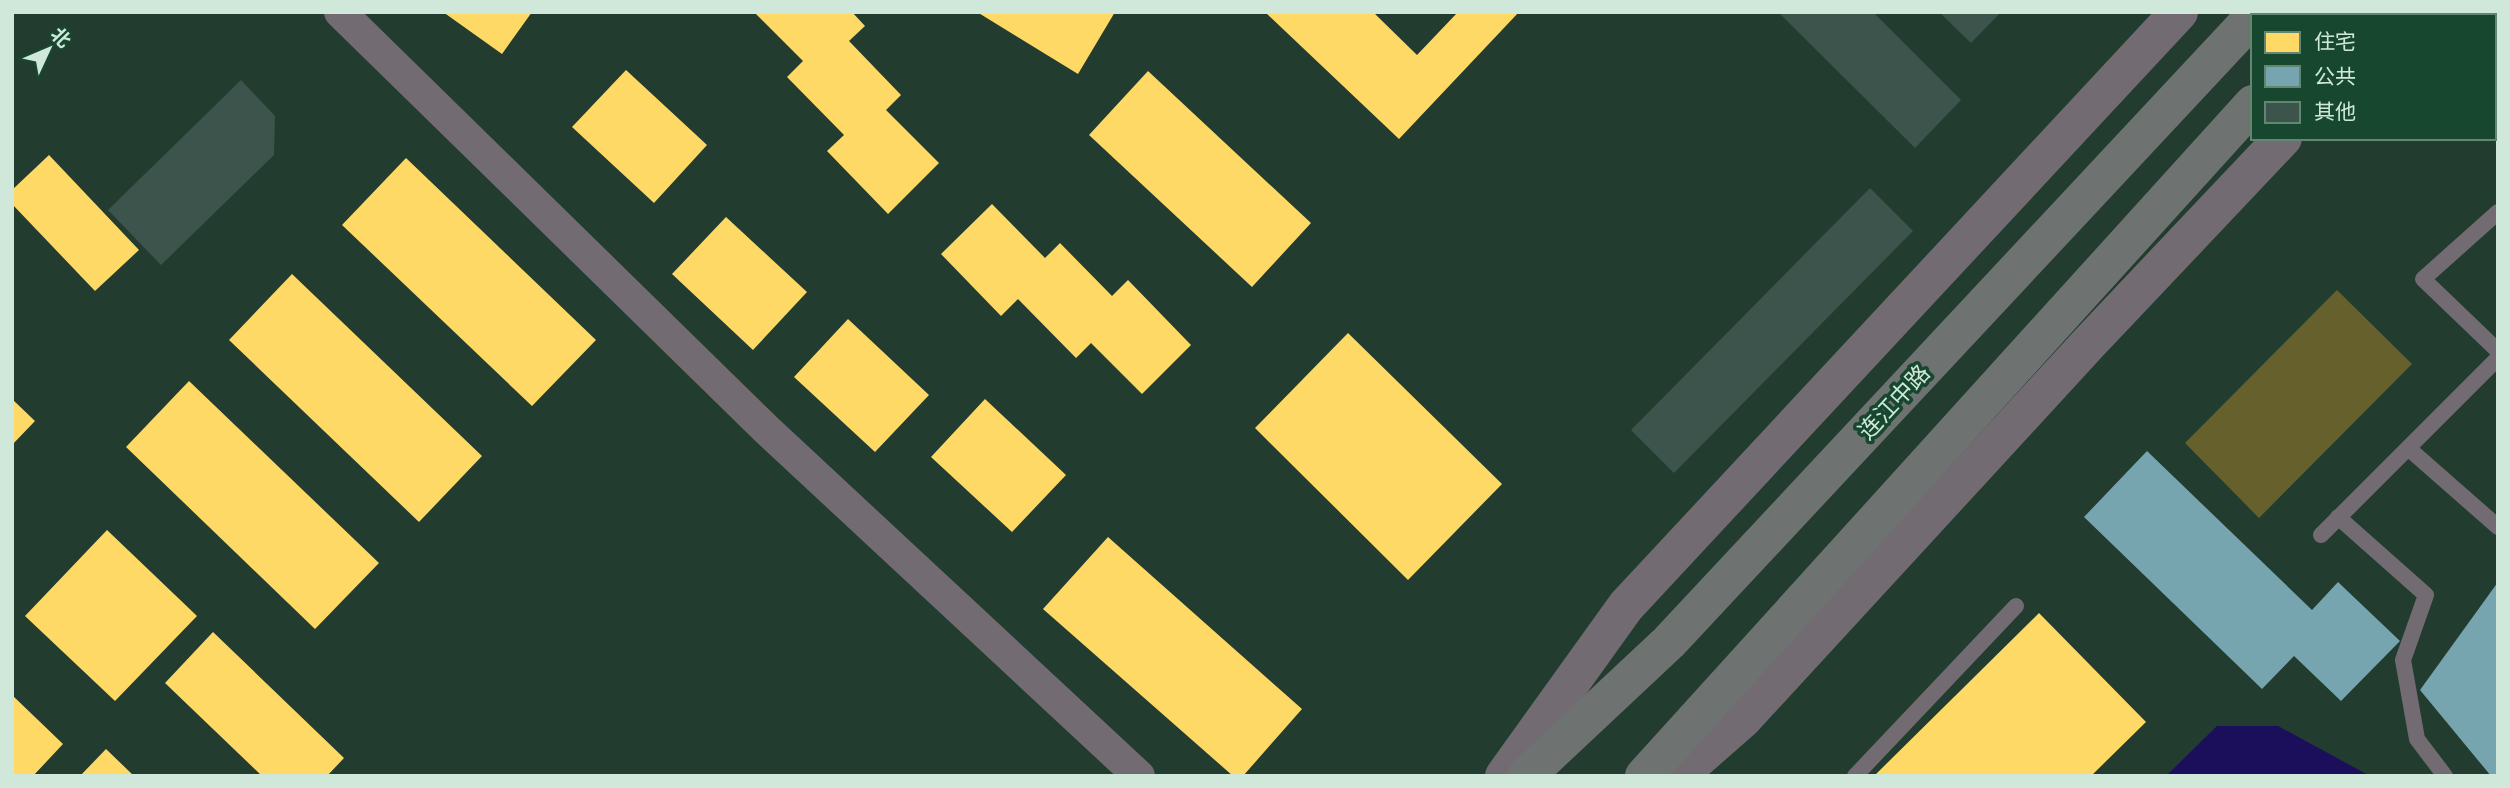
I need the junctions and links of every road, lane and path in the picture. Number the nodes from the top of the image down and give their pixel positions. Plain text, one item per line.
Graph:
1 (340, 12) edge
2 (2179, 12) edge
3 (2251, 19) edge
4 (2251, 106) edge
5 (2281, 140) edge
6 (2498, 212) edge
7 (2498, 351) edge
8 (2498, 358) edge
9 (2408, 448) junction
10 (2338, 517) junction
11 (2498, 527) edge
12 (2321, 535) dead end
13 (2016, 606) dead end
14 (1139, 776) edge
15 (1504, 776) edge
16 (1526, 776) edge
17 (1644, 776) edge
18 (1678, 776) edge
19 (1855, 776) edge
20 (2445, 776) edge

1 - 14 street
2 - 15 main road
3 - 16 highway, 连江中路
4 - 17 highway
5 - 18 main road
6 - 7 lane
8 - 9 lane
9 - 10 lane
9 - 11 lane
10 - 12 lane
10 - 20 lane
13 - 19 lane

